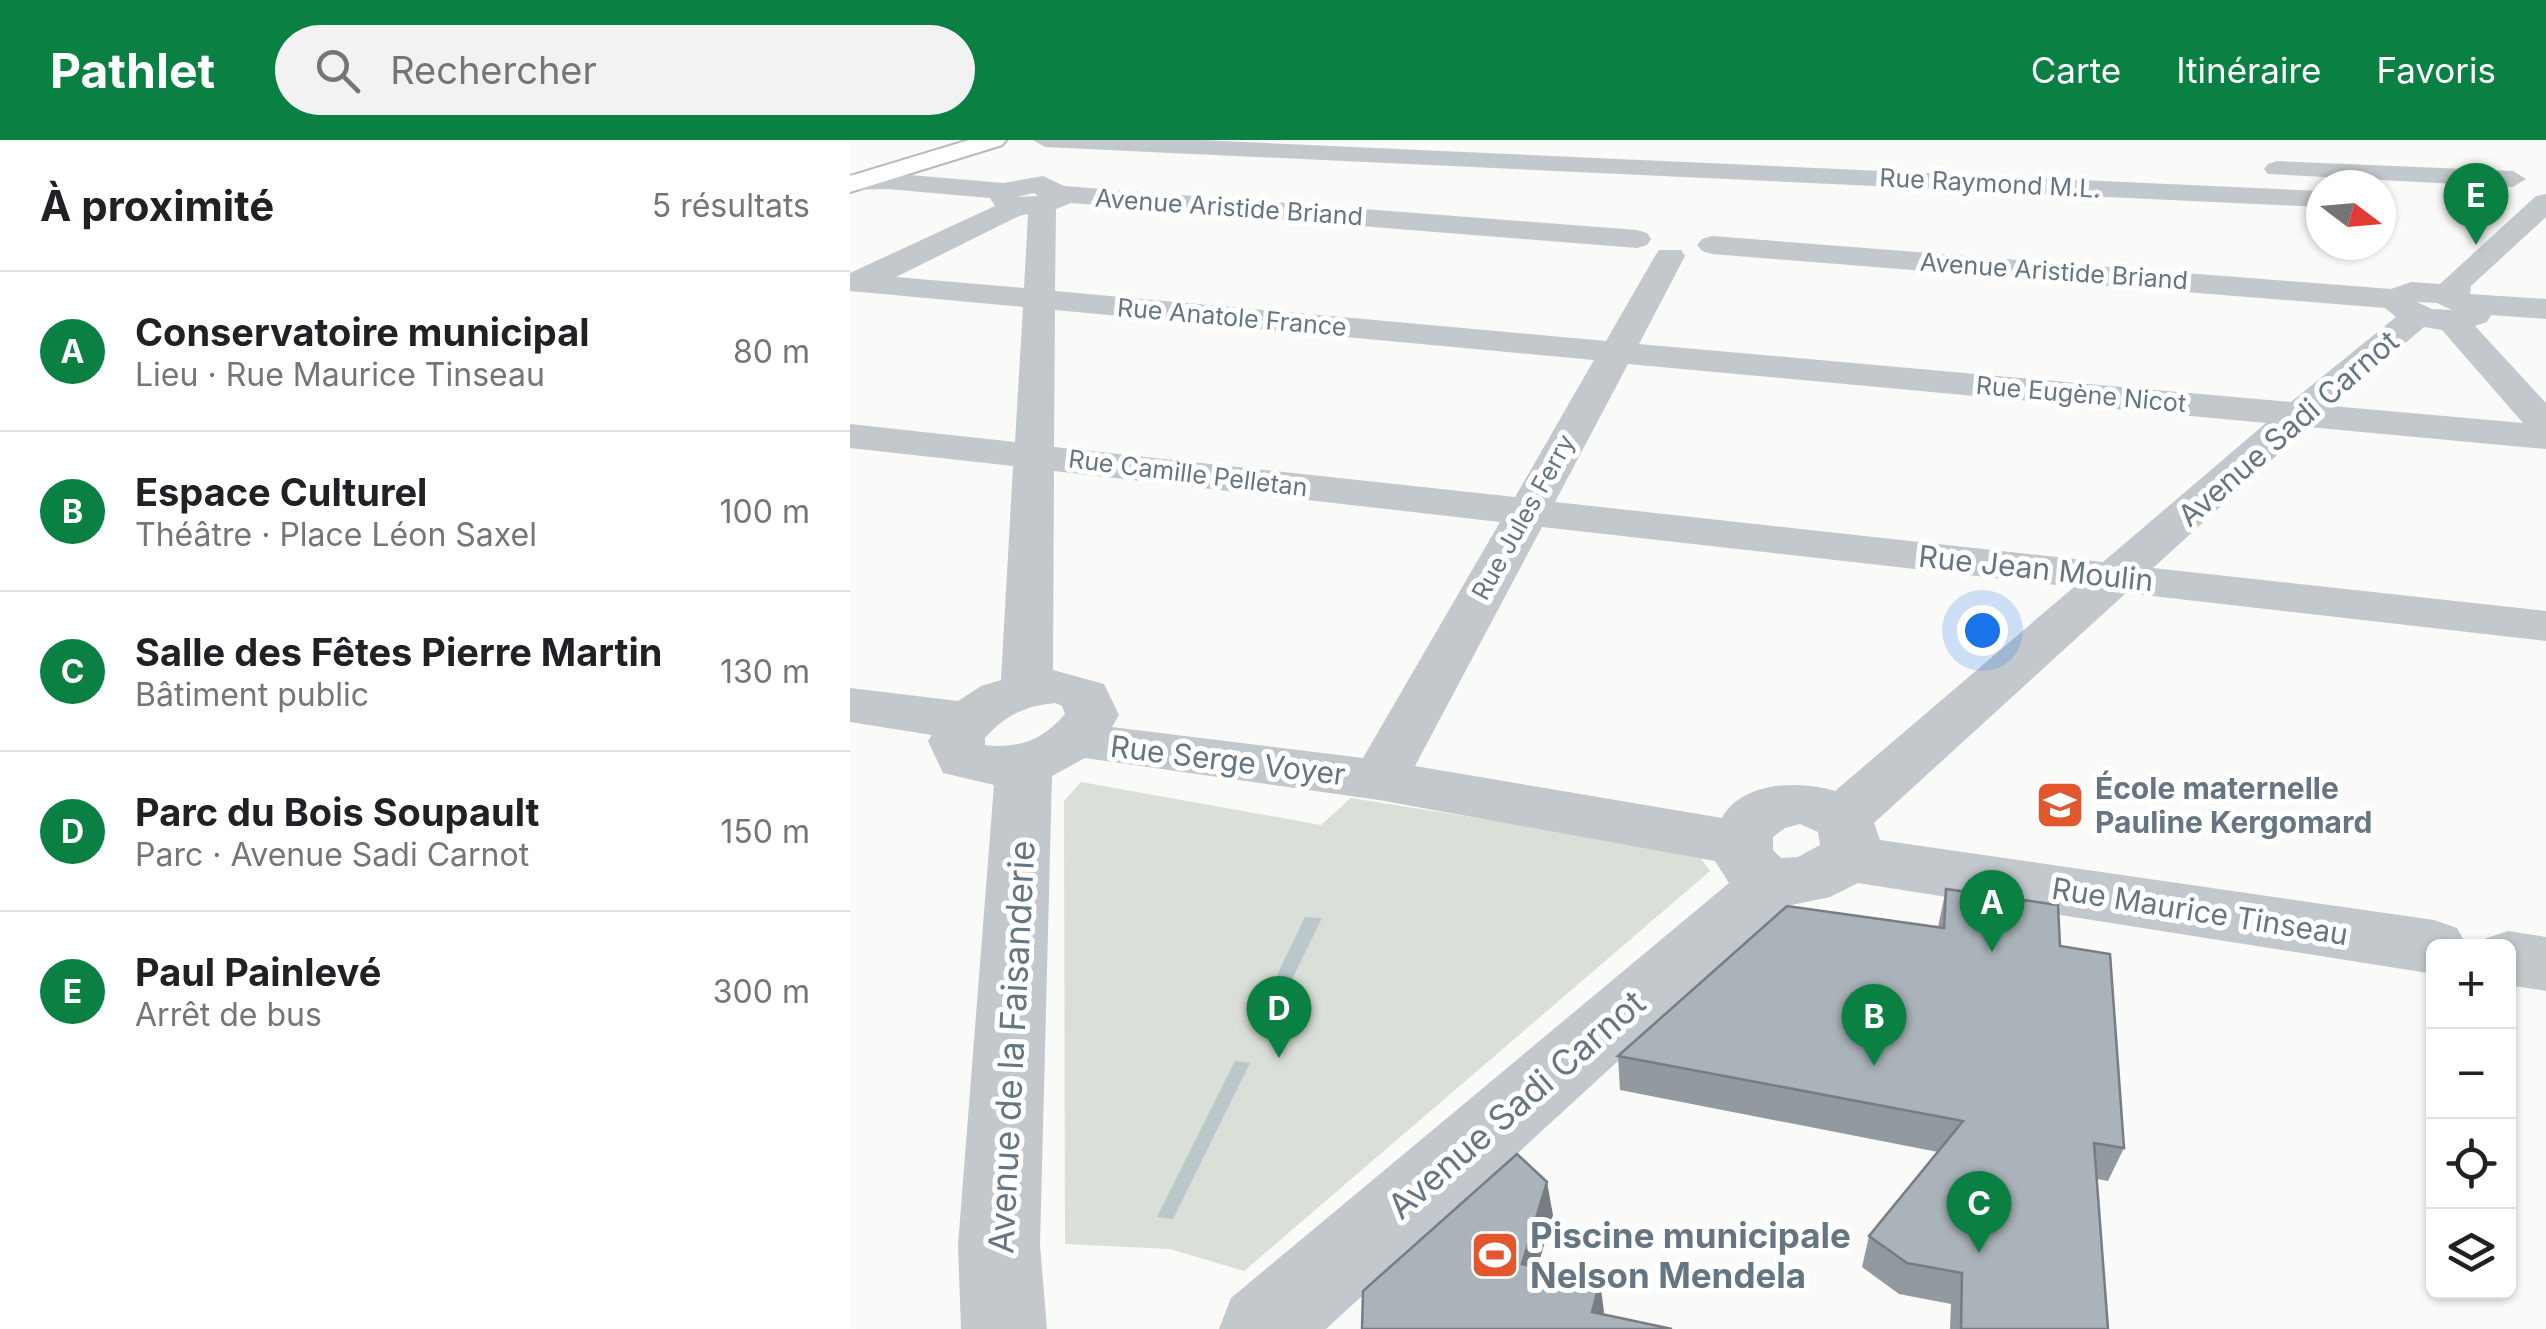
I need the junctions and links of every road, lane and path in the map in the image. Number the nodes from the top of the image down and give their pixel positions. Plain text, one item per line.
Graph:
1 (994, 140) edge
2 (1046, 140) edge
3 (1729, 141) edge
4 (2450, 148) dead end
5 (1601, 150) edge
6 (2361, 170) edge
7 (2396, 172) edge
8 (2513, 179) junction
9 (852, 183) edge
10 (1705, 185) junction
11 (1032, 197) junction
12 (2306, 197) edge
13 (2306, 198) edge
14 (2542, 202) edge
15 (2492, 208) dead end
16 (1653, 248) junction
17 (853, 284) edge
18 (1039, 300) junction
19 (2437, 307) junction
20 (2546, 308) edge
21 (1615, 352) junction
22 (2301, 414) junction
23 (2546, 426) edge
24 (850, 436) edge
25 (2546, 437) edge
26 (1036, 456) junction
27 (1525, 514) junction
28 (2115, 576) junction
29 (2546, 626) edge
30 (1027, 689) junction
31 (850, 704) edge
32 (968, 719) junction
33 (1052, 752) junction
34 (1379, 780) junction
35 (1845, 838) junction
36 (1756, 862) junction
37 (2426, 945) edge
38 (2516, 959) edge
39 (2546, 964) edge
40 (1004, 1329) edge
41 (1262, 1329) edge

1 - 9 main road
2 - 5 street, Rue Raymond M.L.
2 - 11 street
3 - 10 street
4 - 8 street
5 - 10 street, Rue Raymond M.L.
6 - 12 street
7 - 8 street
8 - 14 street
9 - 11 street, Avenue Aristide Briand
10 - 13 street, Rue Raymond M.L.
11 - 16 street, Avenue Aristide Briand
11 - 17 street
11 - 18 street
14 - 15 street
14 - 19 street, Avenue Sadi Carnot
16 - 19 street, Avenue Aristide Briand
16 - 21 street, Rue Jules Ferry
17 - 18 street, Rue Anatole France
18 - 21 street, Rue Anatole France
18 - 26 street
19 - 20 street, Avenue Aristide Briand
19 - 22 street, Avenue Sadi Carnot
19 - 23 street
21 - 22 street, Rue Eugène Nicot
21 - 27 street, Rue Jules Ferry
22 - 25 street, Rue Eugène Nicot
22 - 28 street, Avenue Sadi Carnot
24 - 26 street, Rue Camille Pelletan
26 - 27 street, Rue Camille Pelletan
26 - 30 street
27 - 28 street, Rue Jean Moulin
27 - 34 street, Rue Jules Ferry
28 - 29 street, Rue Jean Moulin
28 - 35 street, Avenue Sadi Carnot
30 - 32 street
30 - 33 street, Avenue de la Faisanderie
31 - 32 street
32 - 33 street, Rue Serge Voyer
33 - 34 street, Rue Serge Voyer
33 - 40 street, Avenue de la Faisanderie
34 - 36 street
35 - 36 street, Avenue Sadi Carnot
35 - 37 street, Rue Maurice Tinseau
36 - 41 street, Avenue Sadi Carnot
38 - 39 street

